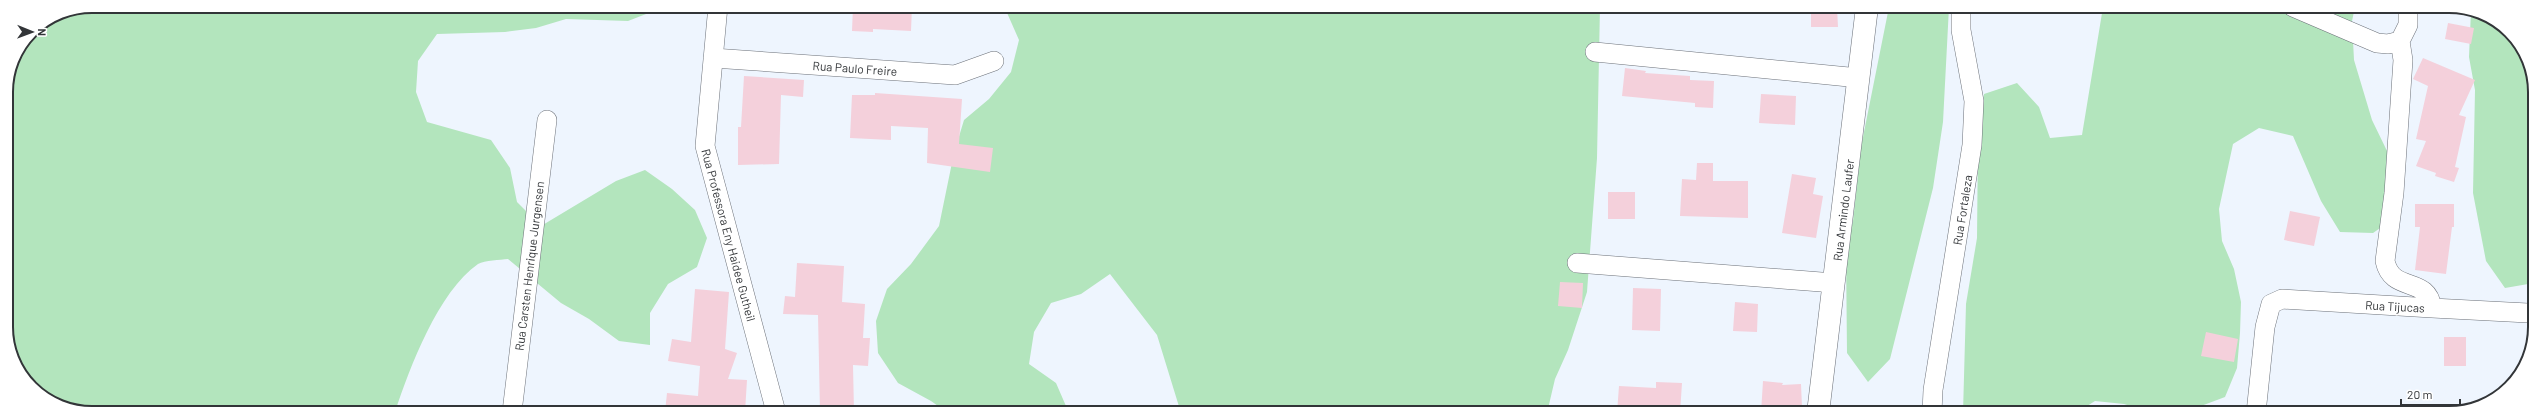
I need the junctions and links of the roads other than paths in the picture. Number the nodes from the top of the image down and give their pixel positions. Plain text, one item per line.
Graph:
1 (717, 13) edge
2 (1866, 13) edge
3 (1961, 13) edge
4 (2307, 13) edge
5 (2408, 13) edge
6 (2400, 40) junction
7 (1595, 52) dead end
8 (713, 58) junction
9 (994, 61) dead end
10 (1859, 78) junction
11 (546, 120) dead end
12 (1577, 263) dead end
13 (1834, 283) junction
14 (2432, 308) junction
15 (2528, 313) dead end
16 (513, 406) edge
17 (774, 406) edge
18 (1819, 406) edge
19 (1932, 406) edge
20 (2257, 406) edge

1 - 8 street, Rua Professora Eny Haidee Gutheil
2 - 10 street, Rua Armindo Laufer
3 - 19 street, Rua Fortaleza
4 - 6 street
5 - 6 street
6 - 14 street, Rua Tijucas
7 - 10 street
8 - 9 street, Rua Paulo Freire
8 - 17 street, Rua Professora Eny Haidee Gutheil
10 - 13 street, Rua Armindo Laufer
11 - 16 street, Rua Carsten Henrique Jurgensen
12 - 13 street
13 - 18 street, Rua Armindo Laufer
14 - 15 street
14 - 20 street, Rua Tijucas

